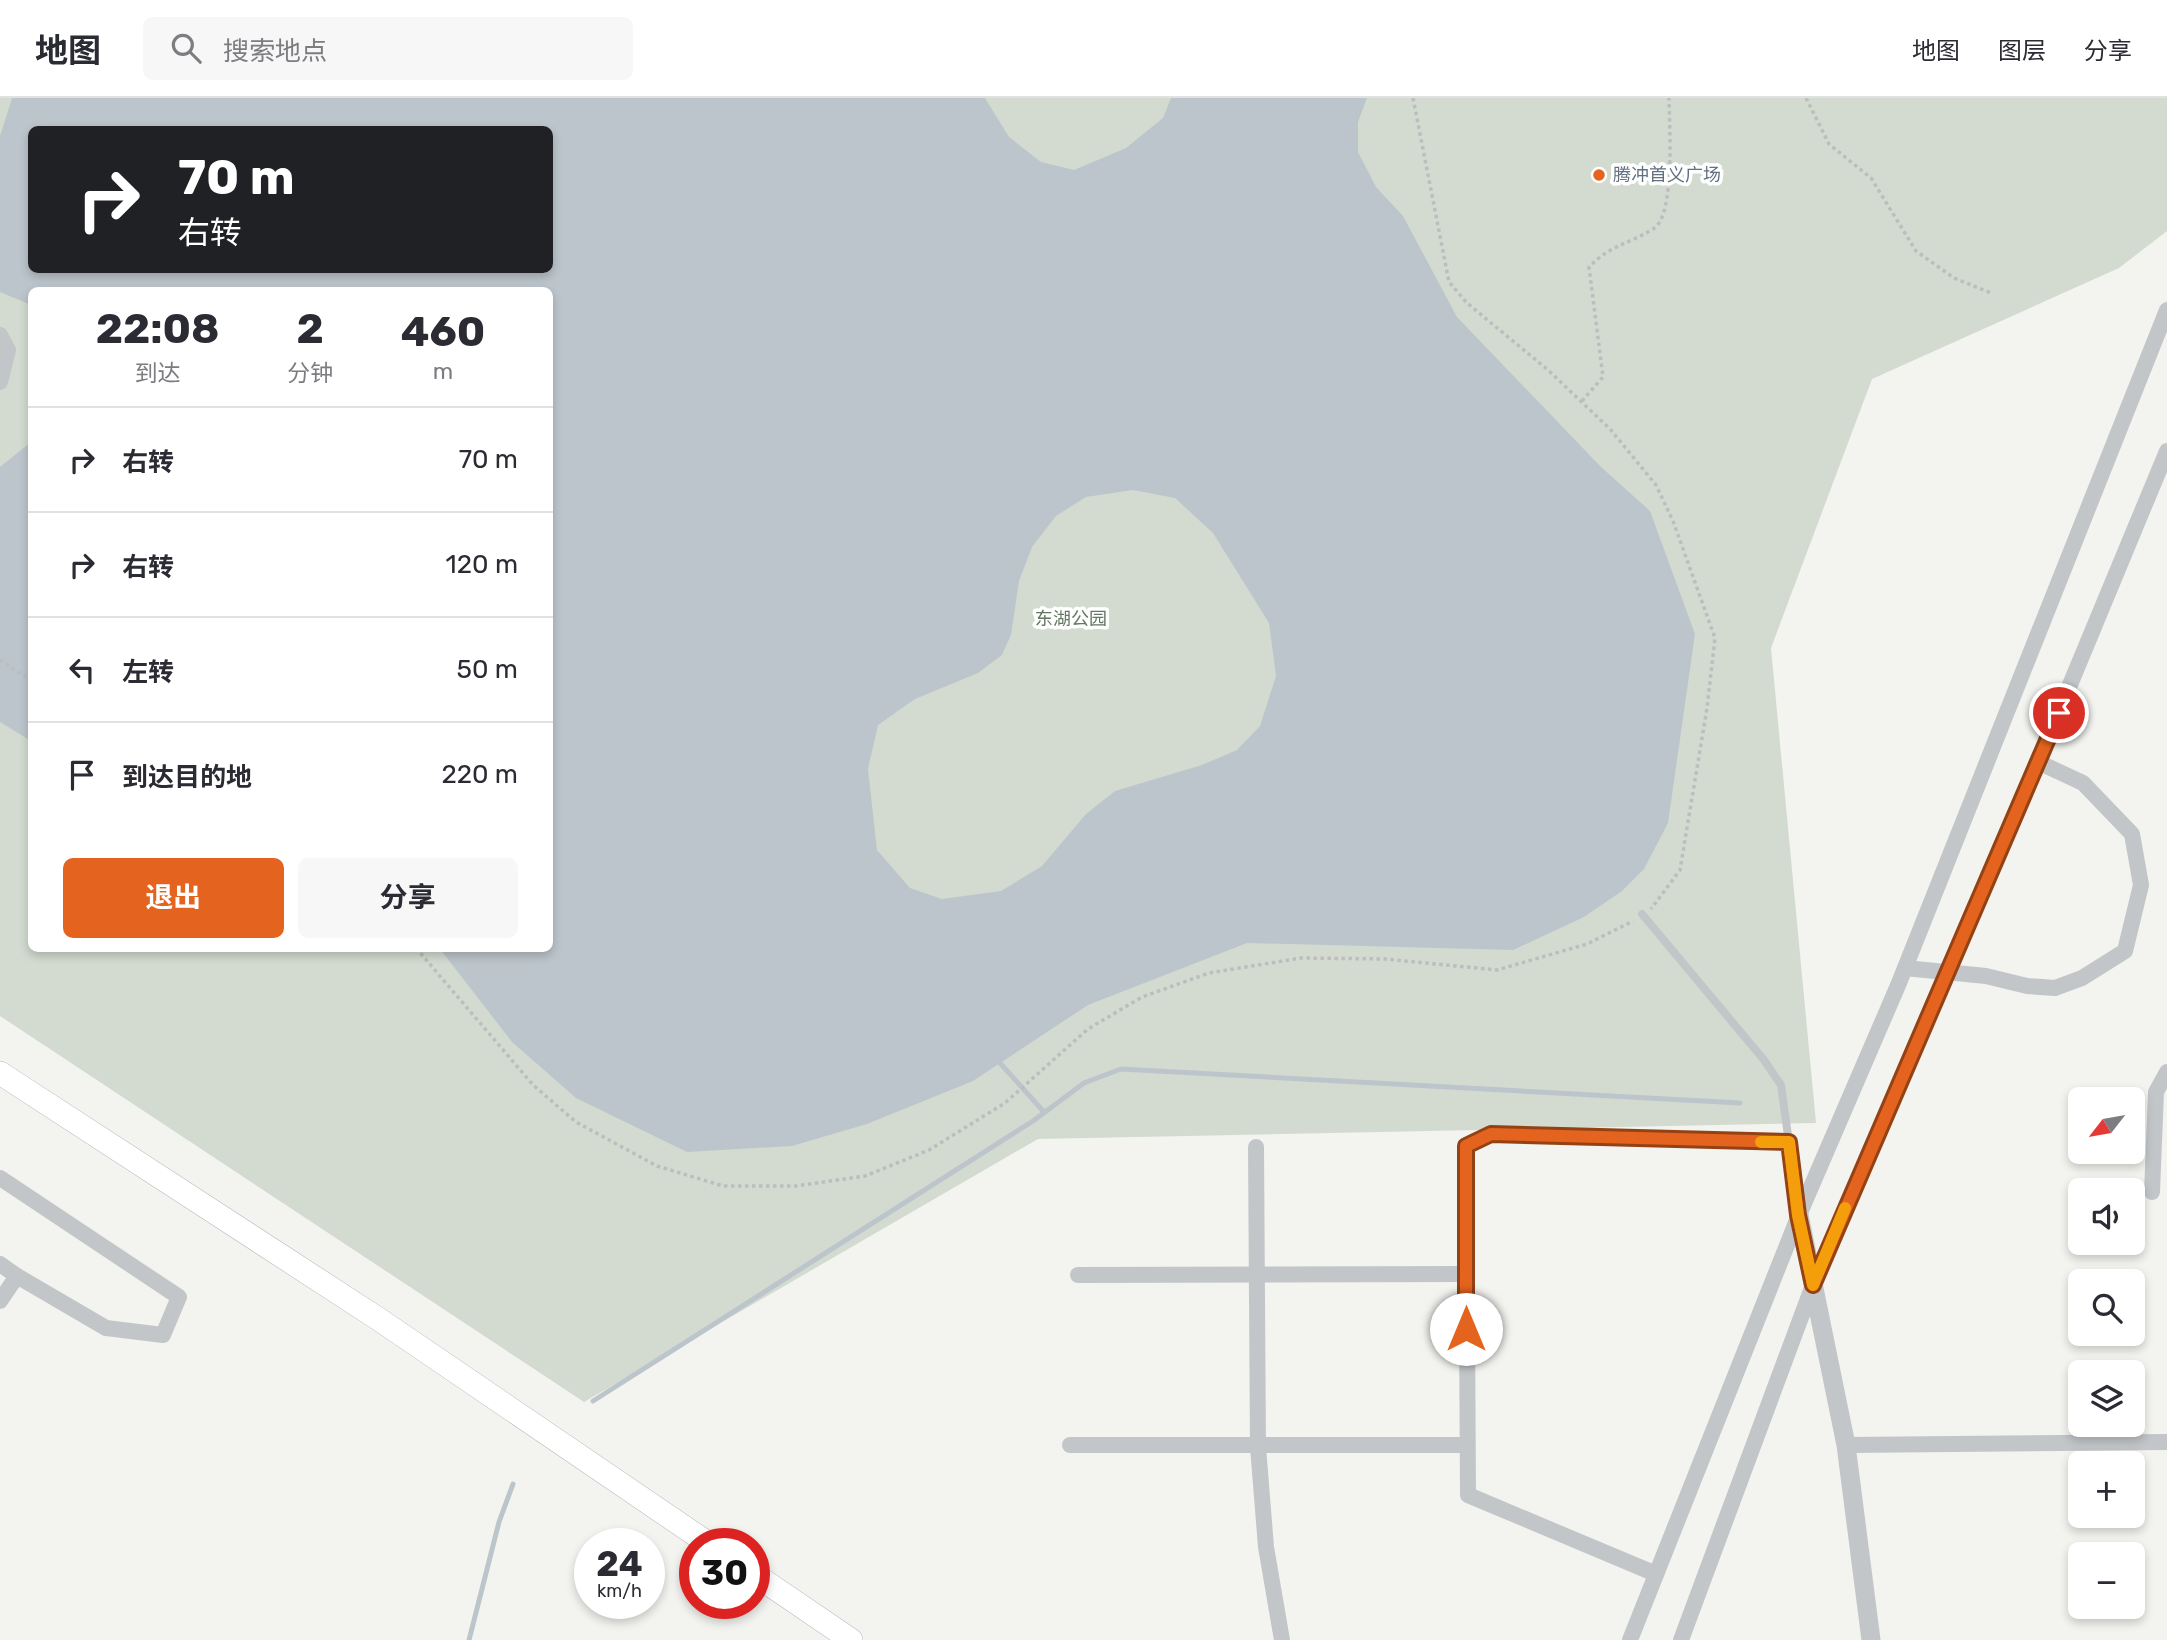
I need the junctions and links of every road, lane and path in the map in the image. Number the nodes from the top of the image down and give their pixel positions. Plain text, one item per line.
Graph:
1 (1413, 98) edge
2 (1669, 98) edge
3 (1806, 98) edge
4 (1991, 293) dead end
5 (2167, 310) edge
6 (0, 335) edge
7 (0, 382) edge
8 (1582, 402) junction
9 (2167, 450) edge
10 (0, 660) edge
11 (28, 678) edge
12 (2038, 762) junction
13 (1642, 914) junction
14 (419, 952) edge
15 (1905, 968) junction
16 (1946, 973) junction
17 (2167, 1072) edge
18 (0, 1073) edge
19 (1789, 1142) junction
20 (1256, 1147) dead end
21 (0, 1178) edge
22 (2152, 1192) dead end
23 (1798, 1215) junction
24 (0, 1264) edge
25 (1256, 1274) junction
26 (1465, 1274) junction
27 (1078, 1275) dead end
28 (17, 1276) junction
29 (1813, 1285) junction
30 (0, 1301) edge
31 (2167, 1442) edge
32 (1070, 1445) dead end
33 (1467, 1445) junction
34 (1846, 1445) junction
35 (1258, 1447) junction
36 (686, 1528) edge
37 (1656, 1574) junction
38 (770, 1585) edge
39 (851, 1640) edge
40 (1282, 1640) edge
41 (1630, 1640) edge
42 (1681, 1640) edge
43 (1871, 1640) edge

1 - 8 path
2 - 8 path
3 - 4 path
5 - 15 street
6 - 7 street
8 - 13 path
9 - 12 street
10 - 11 path
12 - 16 street
12 - 16 street
13 - 14 path
13 - 19 lane
15 - 16 street
15 - 23 street
16 - 29 street
17 - 22 street
18 - 36 main road
19 - 23 lane
19 - 26 street
20 - 25 street
21 - 28 street
23 - 29 street
23 - 37 street
24 - 28 street
25 - 26 street
25 - 27 street
25 - 35 street
26 - 33 street
28 - 30 street
29 - 34 street
29 - 42 street
31 - 34 street
32 - 35 street
33 - 35 street
33 - 37 street
34 - 43 street
35 - 40 street
37 - 41 street
38 - 39 main road

